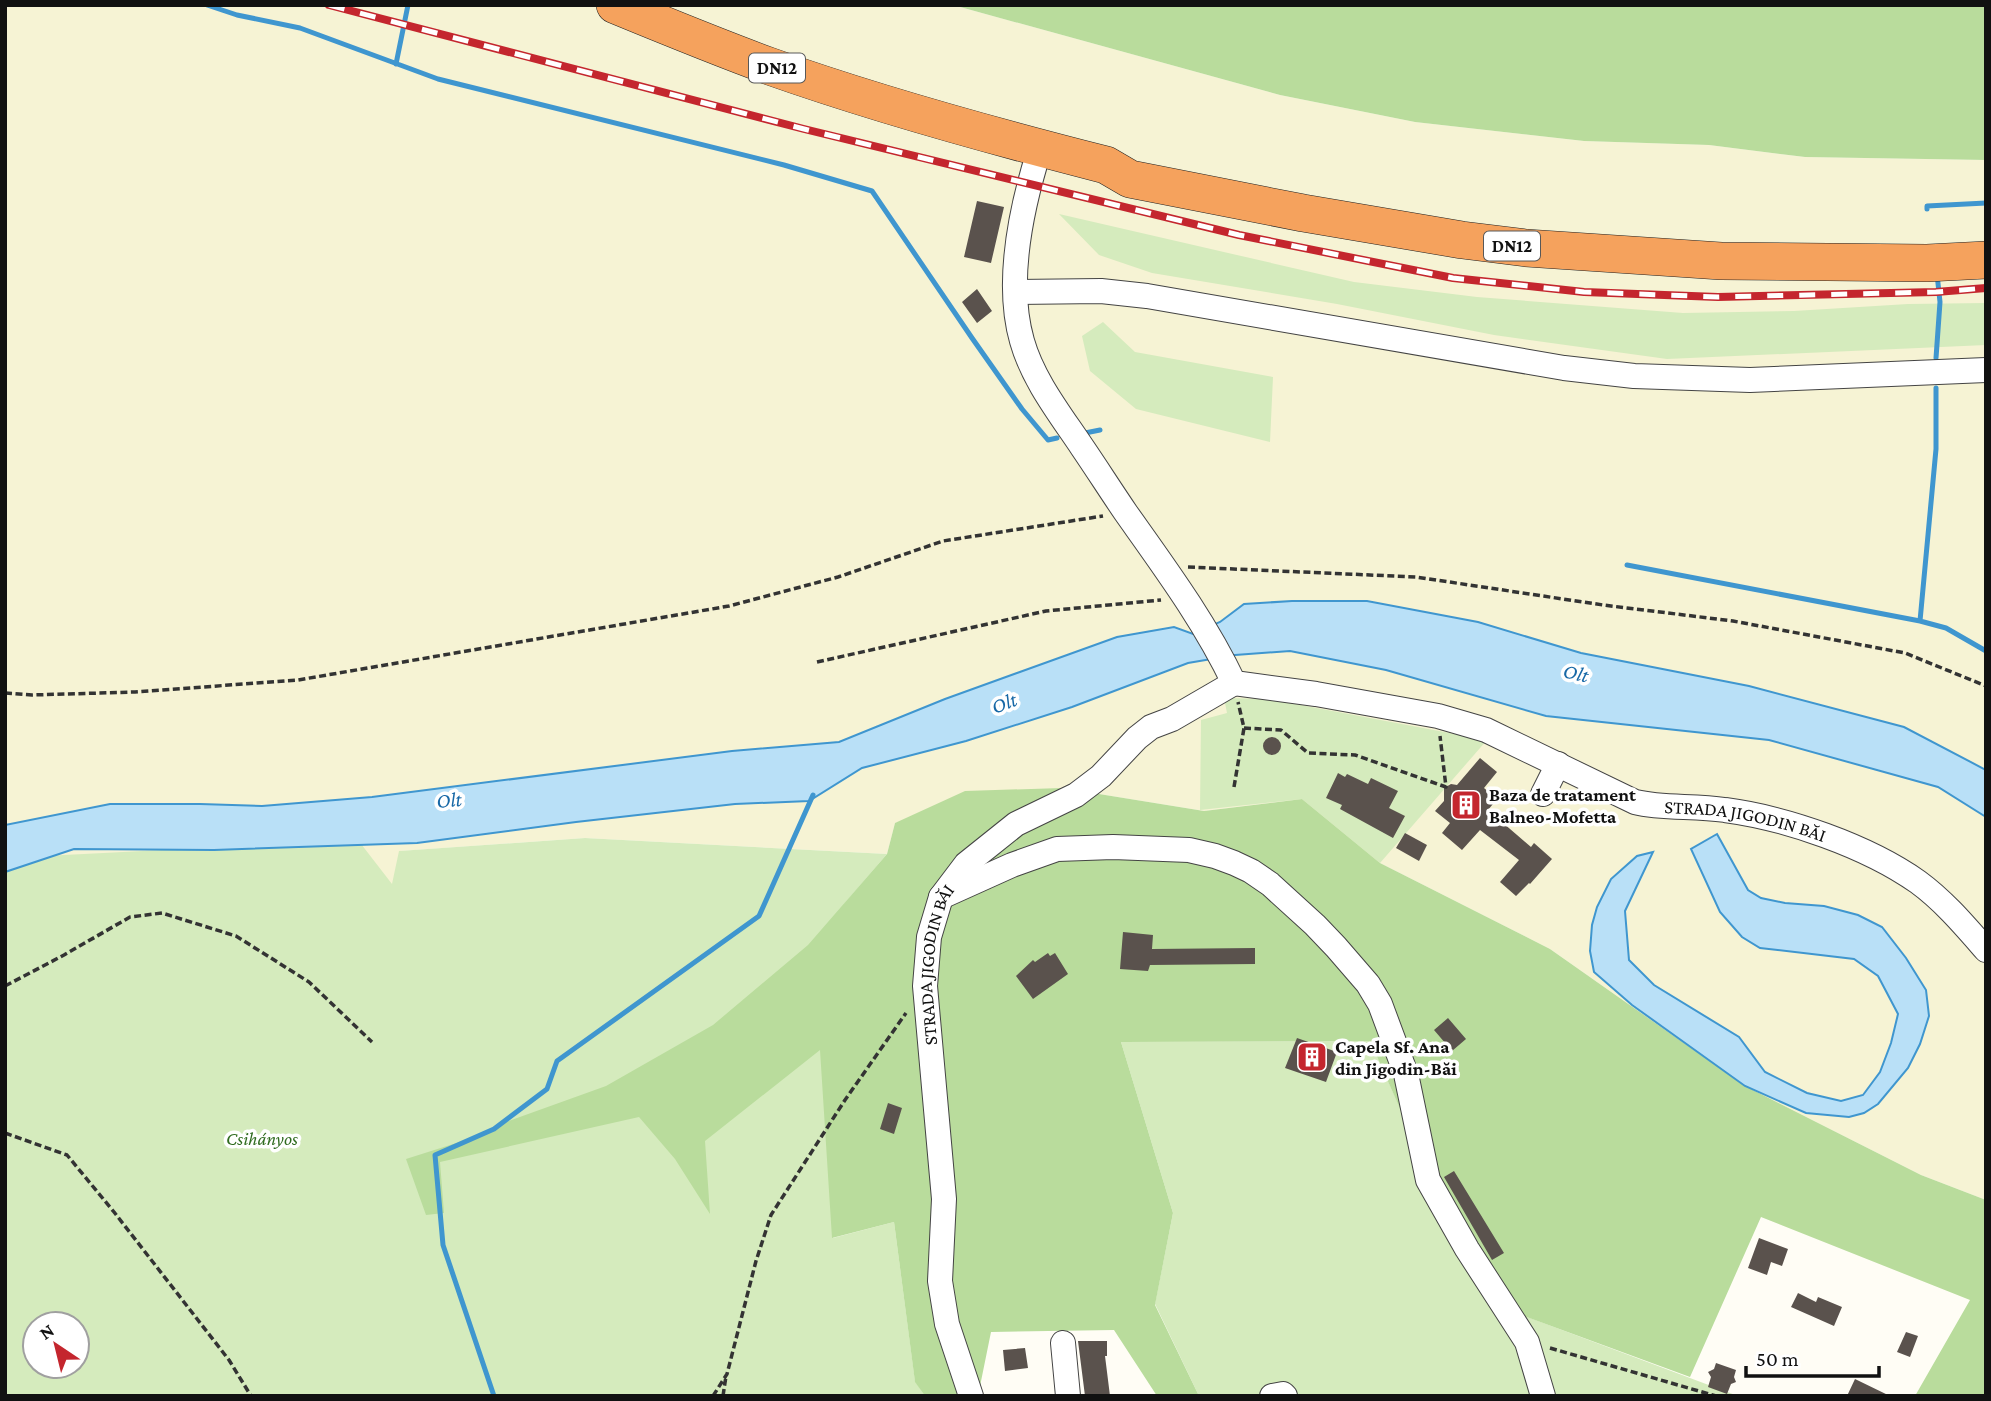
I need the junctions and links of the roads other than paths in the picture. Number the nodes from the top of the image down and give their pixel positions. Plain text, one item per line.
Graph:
1 (615, 5) edge
2 (1040, 148) junction
3 (1106, 165) junction
4 (1986, 235) edge
5 (1986, 260) edge
6 (1016, 292) junction
7 (1986, 370) edge
8 (1229, 673) junction
9 (1558, 764) junction
10 (1543, 794) dead end
11 (941, 897) junction
12 (1986, 950) edge
13 (1063, 1343) dead end
14 (971, 1396) edge
15 (1068, 1396) edge
16 (1272, 1396) edge
17 (1285, 1396) edge
18 (1543, 1396) edge

1 - 2 highway, DN12
2 - 3 highway, DN12
2 - 6 street
3 - 4 highway, DN12
3 - 5 highway, DN12
6 - 7 street
6 - 8 street
8 - 9 street, STRADA JIGODIN BĂI
8 - 11 street, STRADA JIGODIN BĂI
9 - 10 street
9 - 12 street, STRADA JIGODIN BĂI
11 - 14 street, STRADA JIGODIN BĂI
11 - 18 street
13 - 15 street
16 - 17 street

